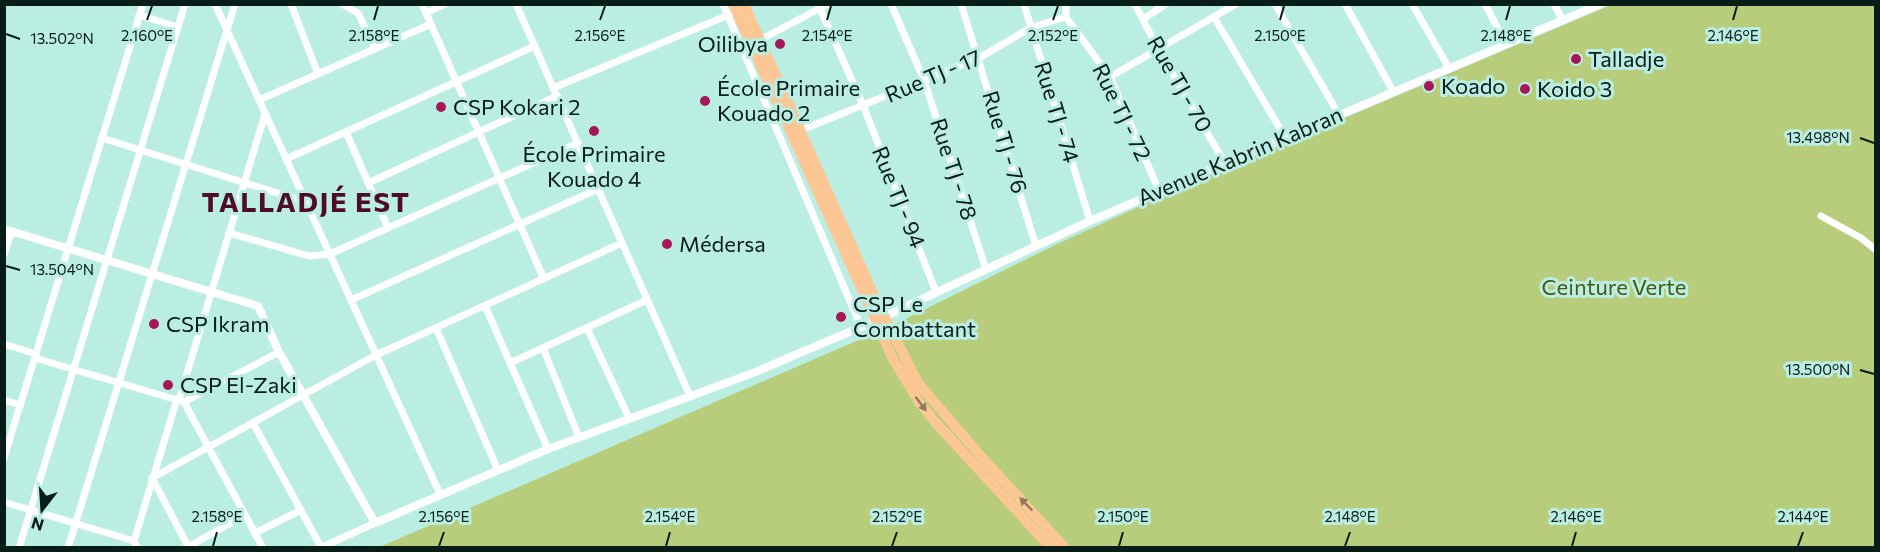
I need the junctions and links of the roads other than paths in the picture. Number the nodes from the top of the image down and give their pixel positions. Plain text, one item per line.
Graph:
1 (143, 4) edge
2 (185, 4) edge
3 (215, 4) edge
4 (235, 4) edge
5 (291, 4) edge
6 (342, 4) edge
7 (422, 4) edge
8 (445, 4) edge
9 (516, 4) edge
10 (723, 4) edge
11 (828, 4) edge
12 (891, 4) edge
13 (961, 4) edge
14 (1024, 4) edge
15 (1066, 4) edge
16 (1135, 4) edge
17 (1166, 4) edge
18 (1236, 4) edge
19 (1275, 4) edge
20 (1345, 4) edge
21 (1412, 4) edge
22 (1485, 4) edge
23 (1554, 4) edge
24 (1601, 4) edge
25 (819, 6) edge
26 (735, 9) edge
27 (426, 13) junction
28 (139, 15) junction
29 (1065, 17) junction
30 (1214, 17) junction
31 (1143, 19) junction
32 (1563, 21) junction
33 (431, 24) junction
34 (178, 27) junction
35 (1032, 27) junction
36 (227, 30) junction
37 (755, 42) junction
38 (1506, 44) junction
39 (535, 46) junction
40 (375, 49) junction
41 (1158, 49) junction
42 (979, 58) junction
43 (1449, 68) junction
44 (318, 74) junction
45 (1110, 77) junction
46 (924, 80) junction
47 (456, 82) junction
48 (553, 88) junction
49 (1393, 91) junction
50 (557, 96) junction
51 (259, 100) junction
52 (863, 105) junction
53 (265, 114) junction
54 (1339, 115) junction
55 (799, 131) junction
56 (346, 132) junction
57 (479, 132) junction
58 (1285, 137) junction
59 (102, 138) junction
60 (578, 142) junction
61 (140, 150) junction
62 (286, 159) junction
63 (1225, 163) junction
64 (186, 165) junction
65 (500, 179) junction
66 (244, 183) junction
67 (368, 183) junction
68 (598, 189) junction
69 (1159, 191) junction
70 (306, 202) junction
71 (1821, 216) dead end
72 (1090, 220) junction
73 (519, 224) junction
74 (388, 228) junction
75 (8, 230) edge
76 (229, 233) junction
77 (622, 243) junction
78 (1036, 246) junction
79 (69, 249) junction
80 (1875, 250) edge
81 (4, 254) edge
82 (330, 254) junction
83 (105, 260) junction
84 (986, 269) junction
85 (153, 274) junction
86 (544, 279) junction
87 (858, 284) junction
88 (845, 290) junction
89 (936, 291) junction
90 (212, 292) junction
91 (351, 300) junction
92 (647, 300) junction
93 (872, 304) junction
94 (485, 306) junction
95 (879, 319) junction
96 (861, 327) junction
97 (436, 328) junction
98 (587, 328) junction
99 (886, 333) junction
100 (4, 344) edge
101 (543, 348) junction
102 (279, 352) junction
103 (36, 356) junction
104 (376, 356) junction
105 (510, 363) junction
106 (72, 369) junction
107 (120, 383) junction
108 (303, 395) junction
109 (690, 396) junction
110 (4, 400) edge
111 (180, 400) junction
112 (20, 405) junction
113 (629, 418) junction
114 (253, 423) junction
115 (579, 437) junction
116 (209, 447) junction
117 (548, 448) junction
118 (5, 453) edge
119 (498, 470) junction
120 (152, 478) junction
121 (440, 494) junction
122 (4, 502) edge
123 (30, 509) junction
124 (301, 510) junction
125 (245, 515) junction
126 (75, 523) junction
127 (375, 523) junction
128 (255, 532) junction
129 (136, 544) edge
130 (187, 547) edge
131 (320, 547) edge
132 (19, 548) edge
133 (68, 548) edge
134 (263, 548) edge
135 (1051, 548) edge
136 (1065, 548) edge

1 - 28 street
2 - 34 street
3 - 36 street
4 - 36 street
5 - 44 street
6 - 40 street
7 - 27 street
8 - 27 street
9 - 39 street
10 - 26 street
11 - 25 street
12 - 46 street, Rue TJ - 78
13 - 42 street, Rue TJ - 76
14 - 35 street, Rue TJ - 74
15 - 29 street
16 - 31 street, Rue TJ - 70
17 - 31 street
18 - 30 street
19 - 54 street
20 - 49 street
21 - 43 street
22 - 38 street
23 - 32 street
24 - 32 street, Avenue Kabrin Kabran
25 - 37 street
25 - 52 street, Rue TJ - 94
26 - 37 main road
26 - 48 street
26 - 88 street
27 - 33 street
28 - 34 street
28 - 59 street
29 - 35 street, Rue TJ - 17
29 - 45 street, Rue TJ - 72
30 - 41 street
30 - 58 street
31 - 41 street, Rue TJ - 70
32 - 38 street, Avenue Kabrin Kabran
33 - 40 street
33 - 47 street
34 - 61 street
35 - 42 street, Rue TJ - 17
35 - 72 street, Rue TJ - 74
36 - 51 street
36 - 64 street
37 - 55 main road
37 - 87 main road
38 - 43 street, Avenue Kabrin Kabran
39 - 47 street
39 - 48 street
40 - 44 street
41 - 45 street
41 - 63 street, Rue TJ - 70
42 - 46 street, Rue TJ - 17
42 - 78 street, Rue TJ - 76
43 - 49 street, Avenue Kabrin Kabran
44 - 51 street
45 - 69 street, Rue TJ - 72
46 - 52 street, Rue TJ - 17
46 - 84 street, Rue TJ - 78
47 - 56 street
47 - 57 street
48 - 50 street
49 - 54 street, Avenue Kabrin Kabran
50 - 57 street
50 - 60 street
51 - 53 street
52 - 55 street, Rue TJ - 17
52 - 89 street, Rue TJ - 94
53 - 62 street
53 - 66 street
54 - 58 street, Avenue Kabrin Kabran
55 - 93 main road
56 - 62 street
56 - 67 street
57 - 65 street
57 - 67 street
58 - 63 street, Avenue Kabrin Kabran
59 - 61 street
59 - 79 street
60 - 65 street
60 - 68 street
61 - 64 street
61 - 83 street
62 - 70 street
63 - 69 street, Avenue Kabrin Kabran
64 - 66 street
64 - 85 street
65 - 73 street
65 - 74 street
66 - 70 street
66 - 76 street
67 - 74 street
68 - 73 street
68 - 77 street
69 - 72 street, Avenue Kabrin Kabran
70 - 82 street
71 - 80 street
72 - 78 street, Avenue Kabrin Kabran
73 - 86 street
73 - 91 street
74 - 82 street
75 - 79 street
75 - 81 street
76 - 82 street
76 - 90 street
77 - 86 street
77 - 92 street
78 - 84 street, Avenue Kabrin Kabran
79 - 83 street
79 - 103 street
82 - 91 street
83 - 85 street
83 - 106 street
84 - 89 street, Avenue Kabrin Kabran
85 - 90 street
85 - 107 street
86 - 94 street
87 - 88 street
87 - 93 main road
88 - 96 street
89 - 95 street, Avenue Kabrin Kabran
90 - 102 street
90 - 111 street
91 - 104 street
92 - 98 street
92 - 109 street
93 - 95 main road
94 - 97 street
94 - 105 street
95 - 96 street, Avenue Kabrin Kabran
95 - 99 main road
96 - 109 street, Avenue Kabrin Kabran
97 - 104 street
97 - 119 street
98 - 101 street
98 - 113 street
99 -> 135 main road
136 -> 99 main road
100 - 103 street
101 - 105 street
101 - 115 street
102 - 108 street
102 - 111 street
103 - 106 street
103 - 112 street
104 - 108 street
104 - 121 street
105 - 117 street
106 - 107 street
106 - 123 street
107 - 111 street
107 - 126 street
108 - 114 street
108 - 127 street
109 - 113 street, Avenue Kabrin Kabran
110 - 112 street
111 - 116 street
111 - 120 street
112 - 118 street
113 - 115 street, Avenue Kabrin Kabran
114 - 116 street
114 - 124 street
115 - 117 street, Avenue Kabrin Kabran
116 - 120 street
116 - 125 street
117 - 119 street, Avenue Kabrin Kabran
119 - 121 street, Avenue Kabrin Kabran
120 - 129 street
120 - 130 street
121 - 127 street, Avenue Kabrin Kabran
122 - 123 street
123 - 126 street
123 - 132 street
124 - 128 street
124 - 131 street
125 - 128 street
125 - 130 street
126 - 129 street
126 - 133 street
127 - 131 street
128 - 134 street

